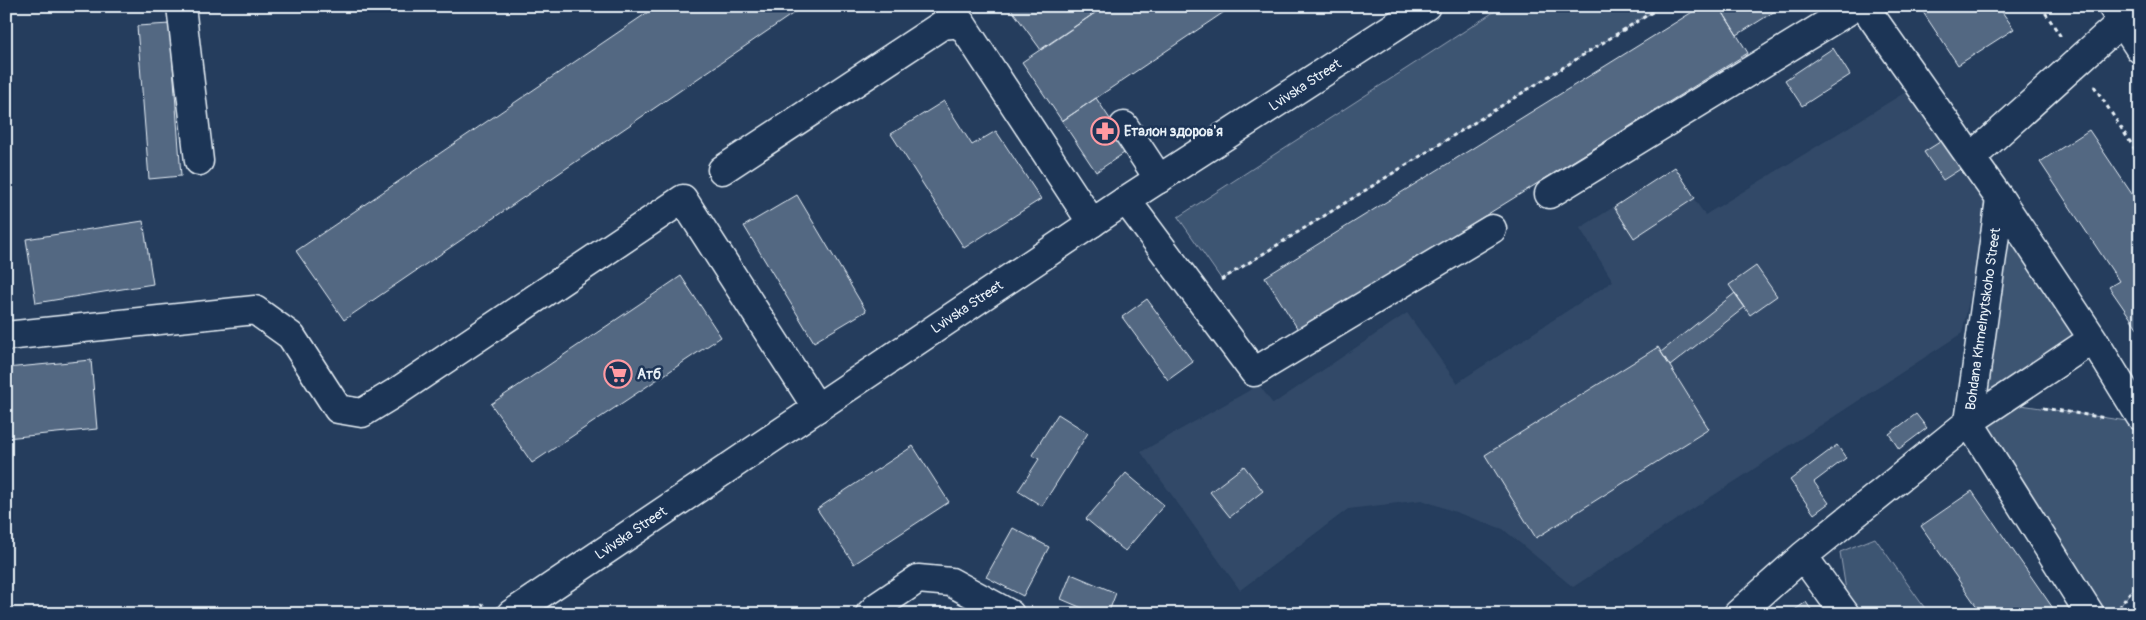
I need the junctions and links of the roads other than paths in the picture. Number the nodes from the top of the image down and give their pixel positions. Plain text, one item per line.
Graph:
1 (181, 6) edge
2 (1856, 6) edge
3 (1864, 6) edge
4 (1415, 9) edge
5 (2124, 11) edge
6 (2140, 48) edge
7 (1124, 126) dead end
8 (1971, 158) junction
9 (199, 161) dead end
10 (722, 170) dead end
11 (1159, 179) junction
12 (1549, 194) dead end
13 (2000, 199) junction
14 (1126, 200) junction
15 (1092, 223) junction
16 (1492, 229) dead end
17 (6, 336) edge
18 (2093, 339) junction
19 (817, 408) junction
20 (2140, 416) edge
21 (1970, 422) junction
22 (1803, 556) junction
23 (511, 614) edge
24 (870, 614) edge
25 (1010, 614) edge
26 (1738, 614) edge
27 (1845, 614) edge
28 (2090, 614) edge

1 - 9 street
2 - 12 street
3 - 8 street
4 - 11 street, Lvivska Street
5 - 6 street
5 - 8 street
7 - 11 street
8 - 13 street
10 - 15 street
11 - 14 street, Lvivska Street
13 - 18 street
13 - 21 street, Bohdana Khmelnytskoho Street
14 - 15 street, Lvivska Street
14 - 16 street
15 - 19 street, Lvivska Street
17 - 19 street
18 - 20 street
18 - 21 street
19 - 23 street, Lvivska Street
21 - 22 street, Bohdana Khmelnytskoho Street
21 - 28 street
22 - 26 street, Bohdana Khmelnytskoho Street
22 - 27 street
24 - 25 street

